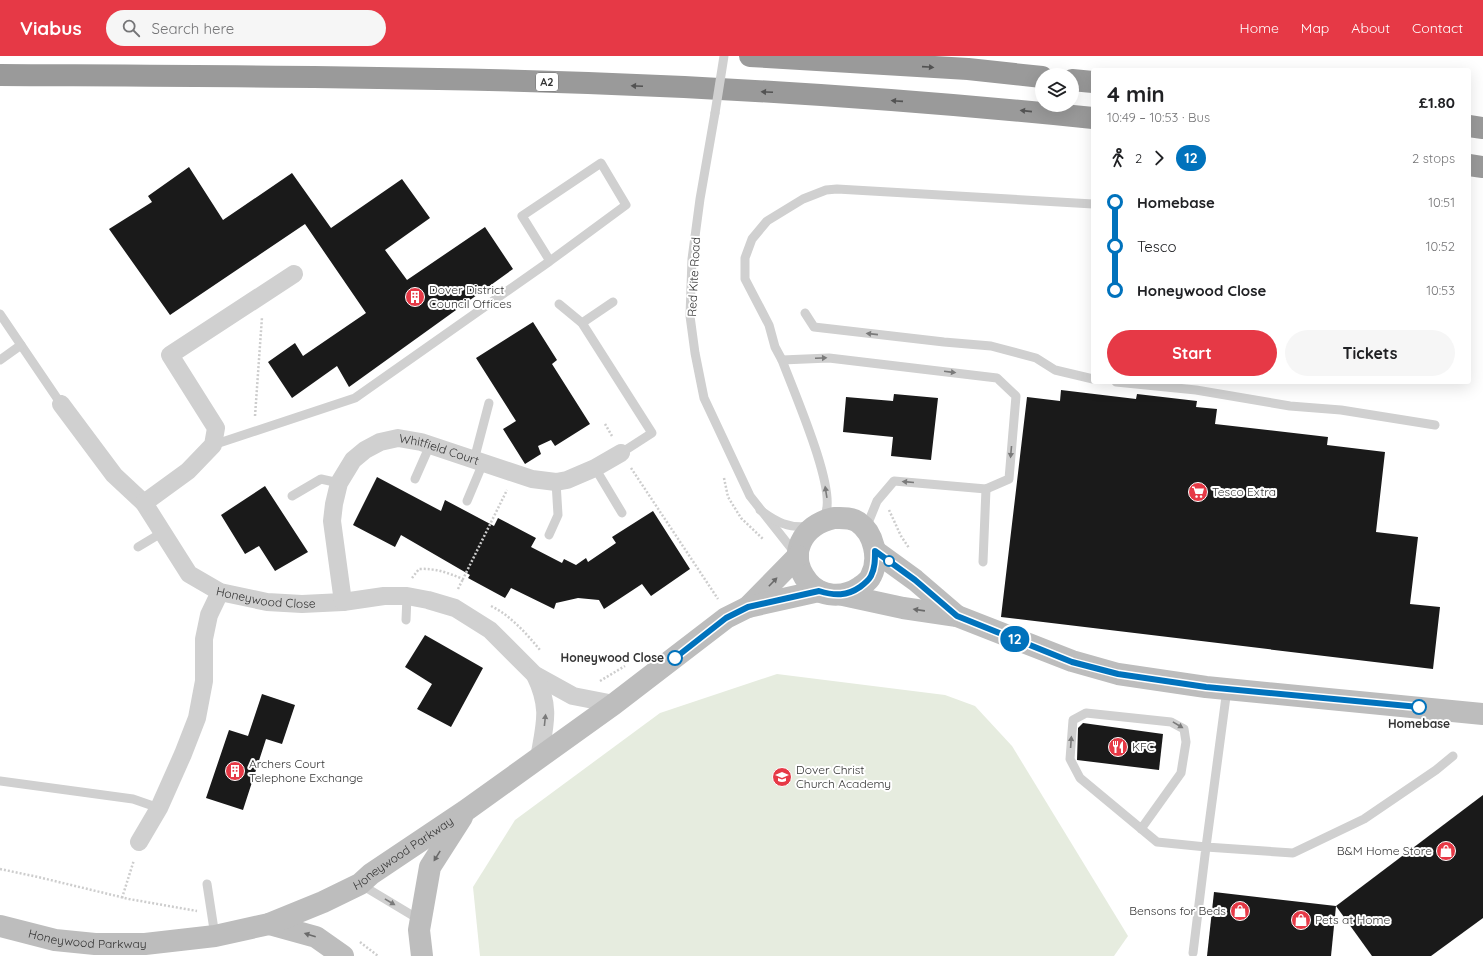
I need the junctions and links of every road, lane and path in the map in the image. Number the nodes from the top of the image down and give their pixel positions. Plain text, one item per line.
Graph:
1 (724, 56) edge
2 (750, 56) edge
3 (0, 75) edge
4 (1035, 76) edge
5 (1079, 81) edge
6 (1091, 82) edge
7 (1091, 118) edge
8 (1471, 126) edge
9 (1483, 128) edge
10 (1471, 165) edge
11 (1483, 166) edge
12 (1091, 204) edge
13 (550, 261) junction
14 (294, 274) dead end
15 (267, 291) junction
16 (613, 302) dead end
17 (559, 304) dead end
18 (806, 313) dead end
19 (0, 314) edge
20 (582, 323) junction
21 (21, 345) junction
22 (0, 360) edge
23 (782, 360) junction
24 (1091, 379) edge
25 (1136, 384) edge
26 (61, 404) joint
27 (489, 404) dead end
28 (254, 418) dead end
29 (1435, 425) dead end
30 (214, 445) junction
31 (430, 445) junction
32 (621, 453) junction
33 (479, 462) junction
34 (595, 468) junction
35 (515, 473) junction
36 (415, 479) dead end
37 (556, 482) junction
38 (339, 483) junction
39 (986, 489) junction
40 (292, 496) dead end
41 (467, 501) dead end
42 (144, 503) junction
43 (760, 510) junction
44 (622, 513) dead end
45 (813, 526) junction
46 (865, 530) junction
47 (163, 532) junction
48 (549, 535) dead end
49 (138, 547) dead end
50 (875, 551) junction
51 (798, 556) junction
52 (983, 562) dead end
53 (463, 579) junction
54 (416, 580) dead end
55 (452, 588) dead end
56 (819, 591) junction
57 (220, 592) junction
58 (843, 595) junction
59 (407, 596) junction
60 (343, 602) junction
61 (722, 604) dead end
62 (490, 605) dead end
63 (748, 607) junction
64 (957, 616) junction
65 (406, 620) dead end
66 (541, 652) dead end
67 (626, 666) dead end
68 (535, 675) junction
69 (594, 682) dead end
70 (1227, 688) junction
71 (614, 704) junction
72 (1483, 714) edge
73 (1453, 756) dead end
74 (539, 758) junction
75 (0, 781) edge
76 (159, 808) junction
77 (466, 811) junction
78 (1141, 829) junction
79 (140, 842) joint
80 (1206, 847) junction
81 (0, 869) edge
82 (208, 884) dead end
83 (360, 884) junction
84 (122, 898) junction
85 (212, 914) junction
86 (420, 920) junction
87 (269, 924) junction
88 (0, 926) edge
89 (215, 936) junction
90 (1193, 953) dead end
91 (343, 956) edge
92 (422, 956) edge

1 - 43 lane, Red Kite Road, bridge
2 -> 4 highway
7 -> 3 highway, A2
5 - 6 highway
8 - 9 highway
10 - 11 highway
12 - 23 lane
13 - 13 lane
13 - 30 lane
14 - 15 street
15 - 28 path
15 - 30 street
16 - 20 lane
17 - 20 lane
24 -> 18 lane
19 - 21 lane
20 - 32 lane
21 - 22 lane
21 - 26 lane
23 -> 39 lane
45 -> 23 lane
25 - 29 lane
26 - 42 street, Honeywood Close
27 - 33 lane
30 - 42 street
31 - 33 street, Whitfield Court
31 - 36 lane
31 - 38 street, Whitfield Court
32 - 34 street, Whitfield Court
32 - 61 path
33 - 35 street, Whitfield Court
33 - 41 lane
34 - 37 street, Whitfield Court
34 - 44 lane
35 - 37 street, Whitfield Court
35 - 53 path
37 - 48 lane
38 - 40 lane
38 - 60 street, Whitfield Court
39 -> 46 lane
39 - 52 lane
42 - 47 street, Honeywood Close
43 - 45 lane, Red Kite Road
43 - 51 lane, Red Kite Road
45 - 46 street
45 - 51 street
46 - 50 street
47 - 49 lane
47 - 57 street, Honeywood Close
50 - 58 street
50 - 64 street
51 - 56 street
63 -> 51 street, Honeywood Parkway
53 - 54 path
53 - 55 path
56 - 58 street
56 - 63 street, Honeywood Parkway
57 - 60 street, Honeywood Close
57 - 76 street
64 -> 58 street
59 - 60 street, Honeywood Close
59 - 65 lane
59 - 68 street, Honeywood Close
62 - 66 path
63 - 71 street, Honeywood Parkway
64 - 70 street
67 - 69 path
68 - 71 street, Honeywood Close
74 -> 68 street, Honeywood Close
70 - 72 street
70 - 80 lane
71 - 74 street, Honeywood Parkway
73 - 80 lane
74 - 77 street, Honeywood Parkway
75 - 76 lane
76 - 79 street
77 - 83 street, Honeywood Parkway
77 -> 86 street
78 -> 78 lane
78 - 80 lane
79 - 84 path
80 - 90 lane
81 - 84 path
82 - 85 lane
83 -> 86 lane
83 - 87 street, Honeywood Parkway
84 - 85 path
85 - 89 lane
86 - 92 street
87 - 89 street, Honeywood Parkway
91 -> 87 street
88 - 89 street, Honeywood Parkway

